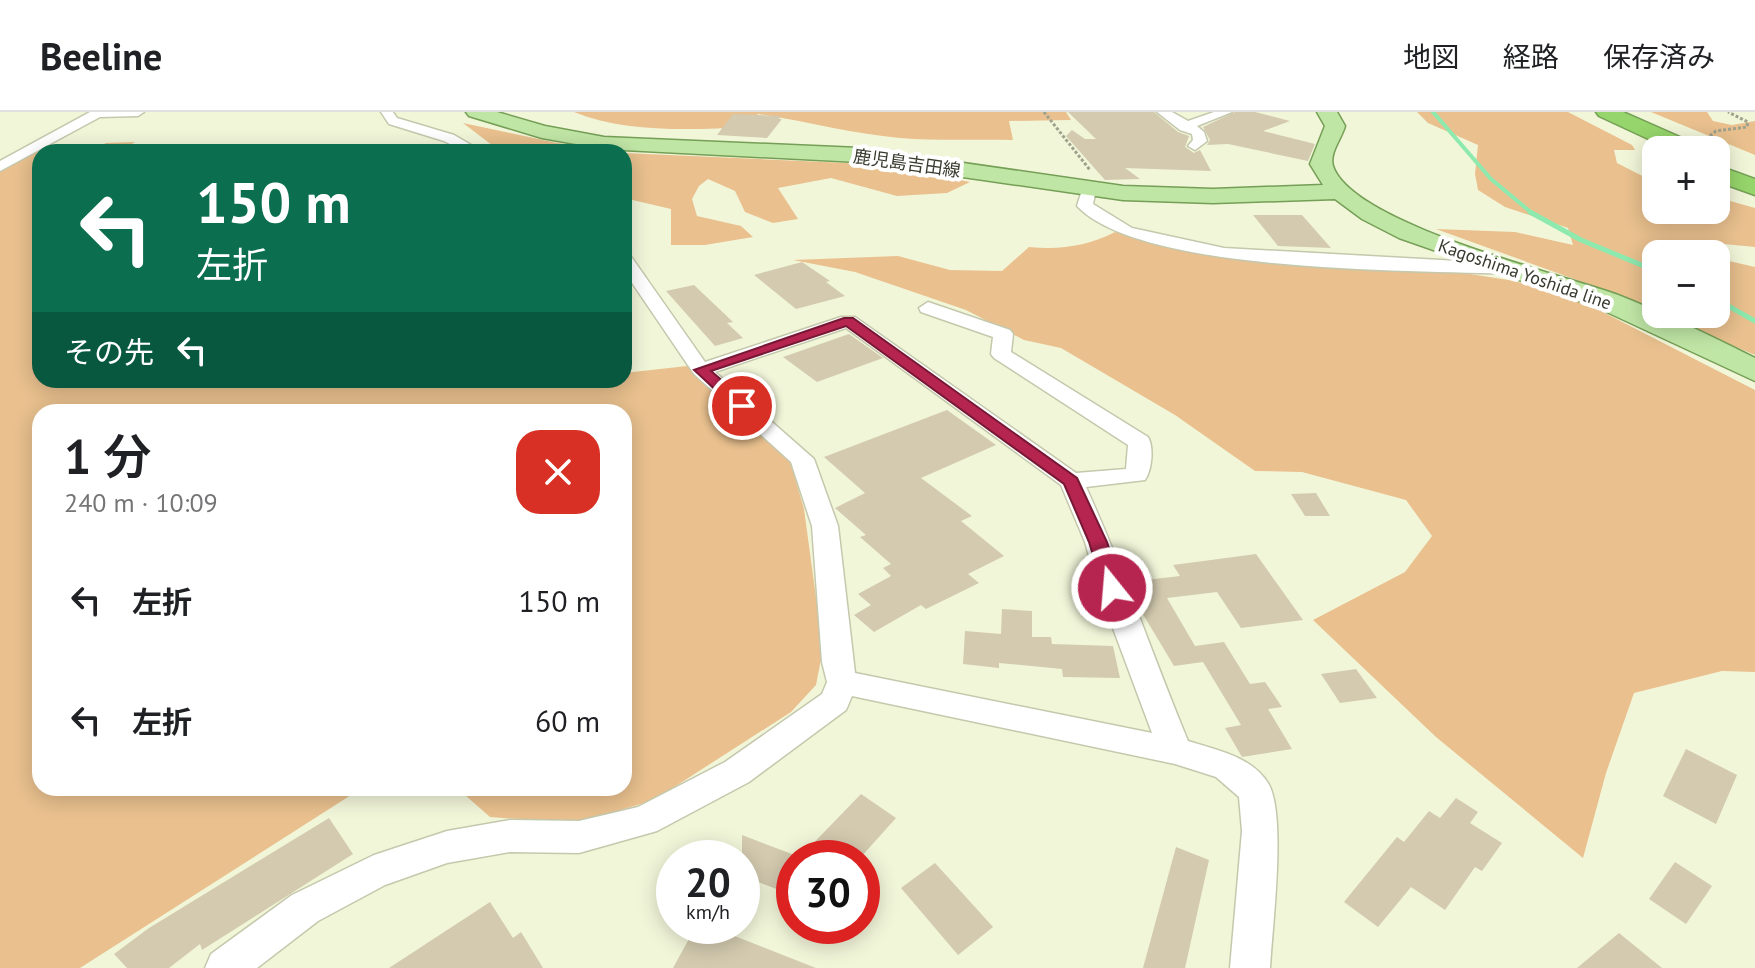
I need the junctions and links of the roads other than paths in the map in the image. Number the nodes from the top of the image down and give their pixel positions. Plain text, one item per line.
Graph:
1 (98, 112) edge
2 (138, 112) edge
3 (387, 112) edge
4 (476, 112) edge
5 (1163, 112) edge
6 (1226, 112) edge
7 (1327, 112) edge
8 (1580, 112) edge
9 (1606, 112) edge
10 (1184, 127) junction
11 (1665, 136) edge
12 (1642, 141) edge
13 (41, 144) edge
14 (461, 144) edge
15 (625, 144) edge
16 (632, 144) edge
17 (1195, 146) dead end
18 (32, 149) edge
19 (1730, 164) edge
20 (0, 167) edge
21 (1755, 177) edge
22 (1730, 178) edge
23 (1755, 188) edge
24 (1089, 190) junction
25 (1342, 192) junction
26 (1513, 269) junction
27 (632, 271) edge
28 (928, 308) dead end
29 (701, 370) junction
30 (1755, 371) edge
31 (1071, 481) junction
32 (842, 682) junction
33 (1175, 751) junction
34 (225, 968) edge
35 (1250, 968) edge

1 - 2 street
1 - 13 street
3 - 14 street
4 - 15 main road, 鹿児島吉田線
5 - 10 street
6 - 10 street
7 - 25 main road
8 - 12 highway
9 - 11 highway
10 - 17 street
16 - 24 main road, 鹿児島吉田線
18 - 20 street
19 - 21 highway
22 - 23 highway
24 - 25 main road, 鹿児島吉田線
24 - 26 street
25 - 26 main road, Kagoshima Yoshida line
26 - 30 main road, Kagoshima Yoshida line
27 - 29 street
28 - 31 street
29 - 31 street
29 - 32 street
31 - 33 street
32 - 33 street
32 - 34 street
33 - 35 street

